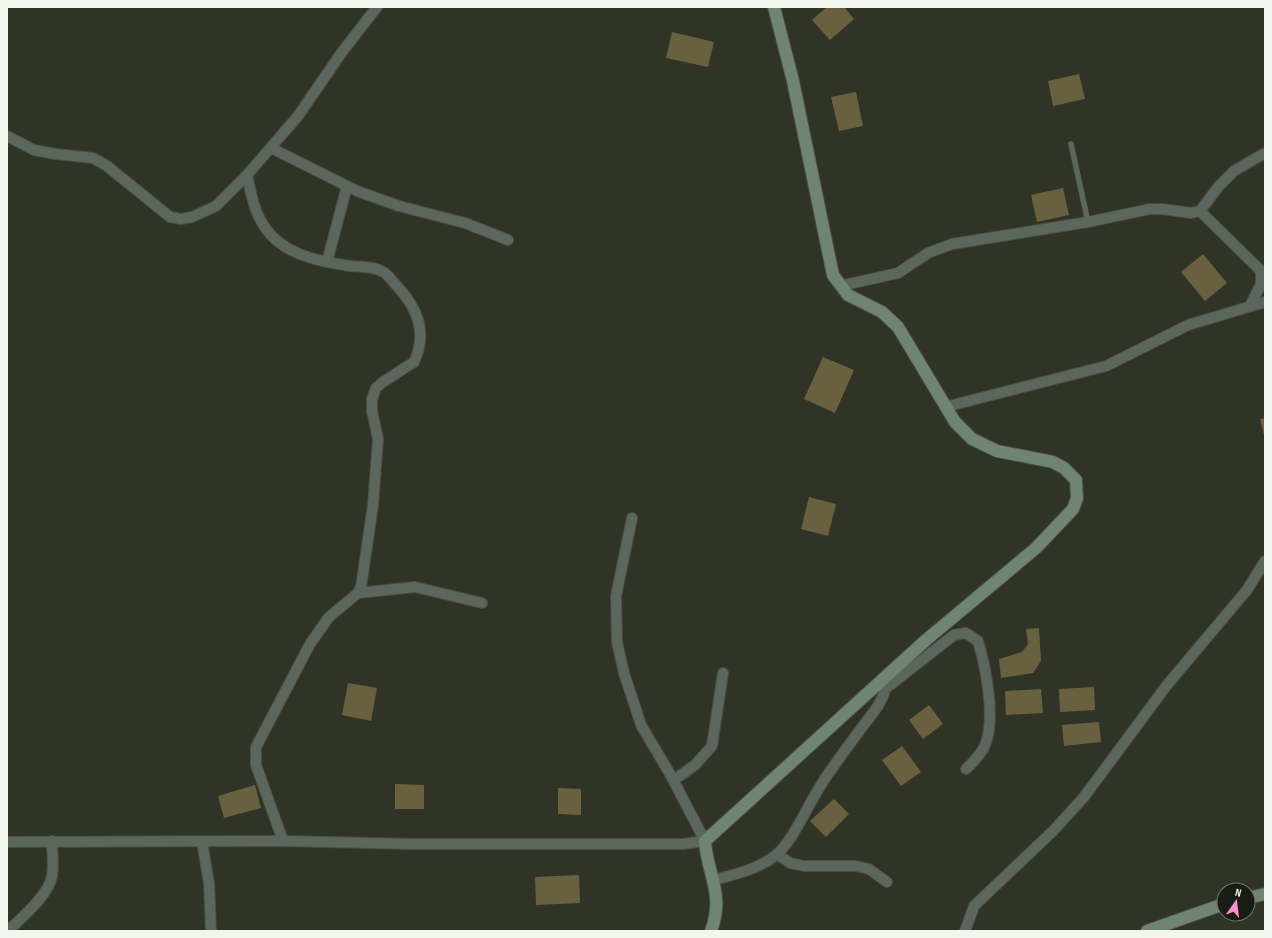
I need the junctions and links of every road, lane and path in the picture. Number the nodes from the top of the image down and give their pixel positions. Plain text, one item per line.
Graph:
1 (377, 7) edge
2 (774, 7) edge
3 (7, 136) edge
4 (1071, 144) dead end
5 (271, 148) junction
6 (1265, 153) edge
7 (247, 175) junction
8 (347, 186) junction
9 (1200, 211) junction
10 (1088, 222) junction
11 (508, 240) dead end
12 (327, 262) junction
13 (840, 286) junction
14 (1265, 302) edge
15 (1250, 306) junction
16 (945, 407) junction
17 (632, 518) dead end
18 (1265, 561) edge
19 (358, 593) junction
20 (482, 603) dead end
21 (723, 673) dead end
22 (885, 683) junction
23 (966, 769) dead end
24 (674, 780) junction
25 (52, 841) junction
26 (284, 841) junction
27 (705, 841) junction
28 (7, 842) edge
29 (202, 842) junction
30 (777, 854) junction
31 (714, 880) junction
32 (887, 882) dead end
33 (1216, 907) edge
34 (8, 931) edge
35 (211, 931) edge
36 (711, 931) edge
37 (965, 931) edge
38 (1147, 931) edge

1 - 5 street
2 - 13 main road
3 - 7 street
4 - 10 lane
5 - 7 street
5 - 8 street
6 - 9 street
7 - 12 street
8 - 11 street
8 - 12 street
9 - 10 street
9 - 15 street
10 - 13 street
12 - 19 street
13 - 16 main road
14 - 15 street
15 - 16 street
16 - 22 main road
17 - 24 street
18 - 37 street
19 - 20 street
19 - 26 street
21 - 24 street
22 - 23 street
22 - 27 main road
22 - 30 street
24 - 27 street
25 - 28 street
25 - 29 street
25 - 34 street
26 - 27 street
26 - 29 street
27 - 31 main road
29 - 35 street
30 - 31 street
30 - 32 street
31 - 36 main road
33 - 38 main road

